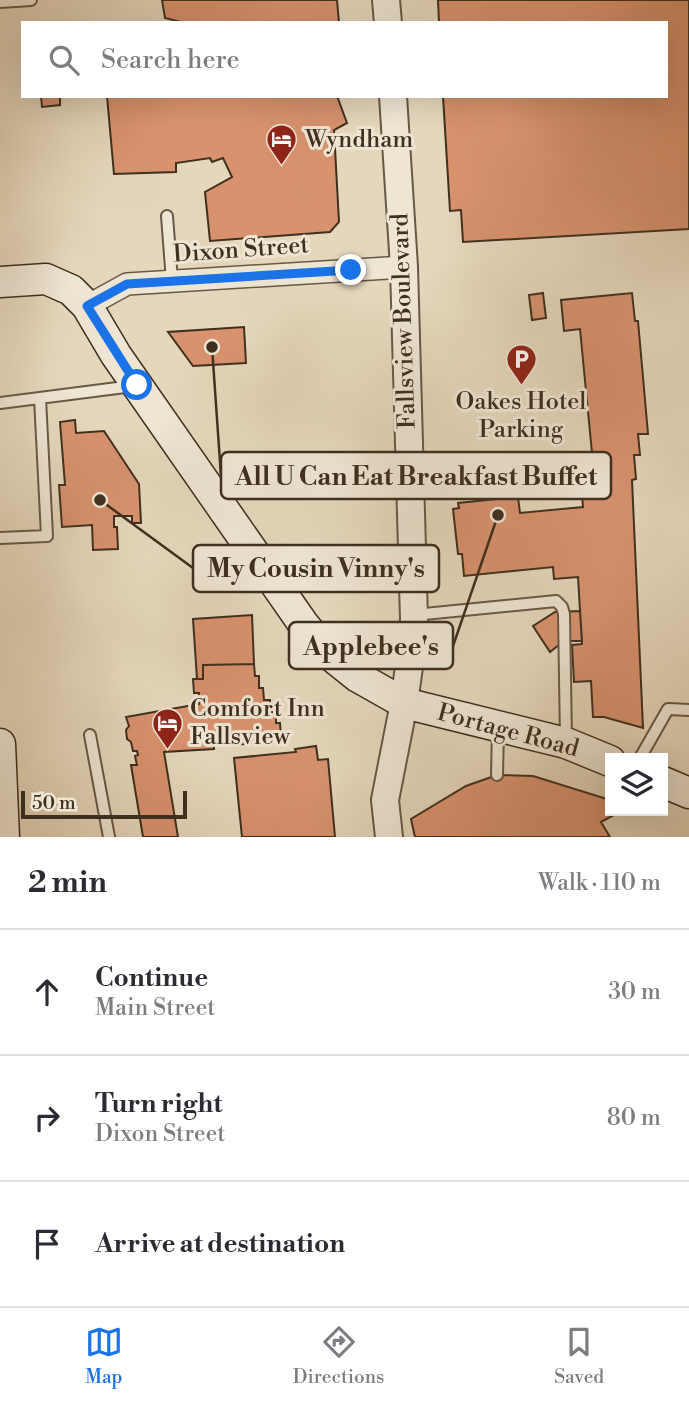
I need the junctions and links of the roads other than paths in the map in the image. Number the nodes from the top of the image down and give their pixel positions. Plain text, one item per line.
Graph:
1 (31, 0) edge
2 (386, 0) edge
3 (0, 2) edge
4 (388, 21) edge
5 (393, 98) edge
6 (167, 216) dead end
7 (404, 267) junction
8 (172, 281) junction
9 (0, 282) edge
10 (87, 306) junction
11 (137, 385) junction
12 (40, 398) junction
13 (0, 402) edge
14 (0, 538) edge
15 (413, 615) junction
16 (404, 703) junction
17 (689, 710) edge
18 (498, 726) junction
19 (90, 735) dead end
20 (566, 743) junction
21 (0, 744) edge
22 (643, 753) edge
23 (605, 759) edge
24 (498, 775) dead end
25 (4, 837) edge
26 (110, 837) edge
27 (389, 837) edge

1 - 3 lane
2 - 4 street
5 - 7 street, Fallsview Boulevard
6 - 8 lane
7 - 8 street, Dixon Street
7 - 15 street, Fallsview Boulevard
8 - 10 street, Dixon Street
9 - 10 main road
10 - 11 main road, Portage Road
11 - 12 lane
11 - 16 main road, Portage Road
12 - 13 lane
12 - 14 lane
15 - 16 street, Fallsview Boulevard
15 - 20 lane
16 - 18 main road, Portage Road
16 - 27 street, Fallsview Boulevard
17 - 22 lane
18 - 20 main road, Portage Road
18 - 24 lane
19 - 26 lane
20 - 23 main road, Portage Road
21 - 25 main road

